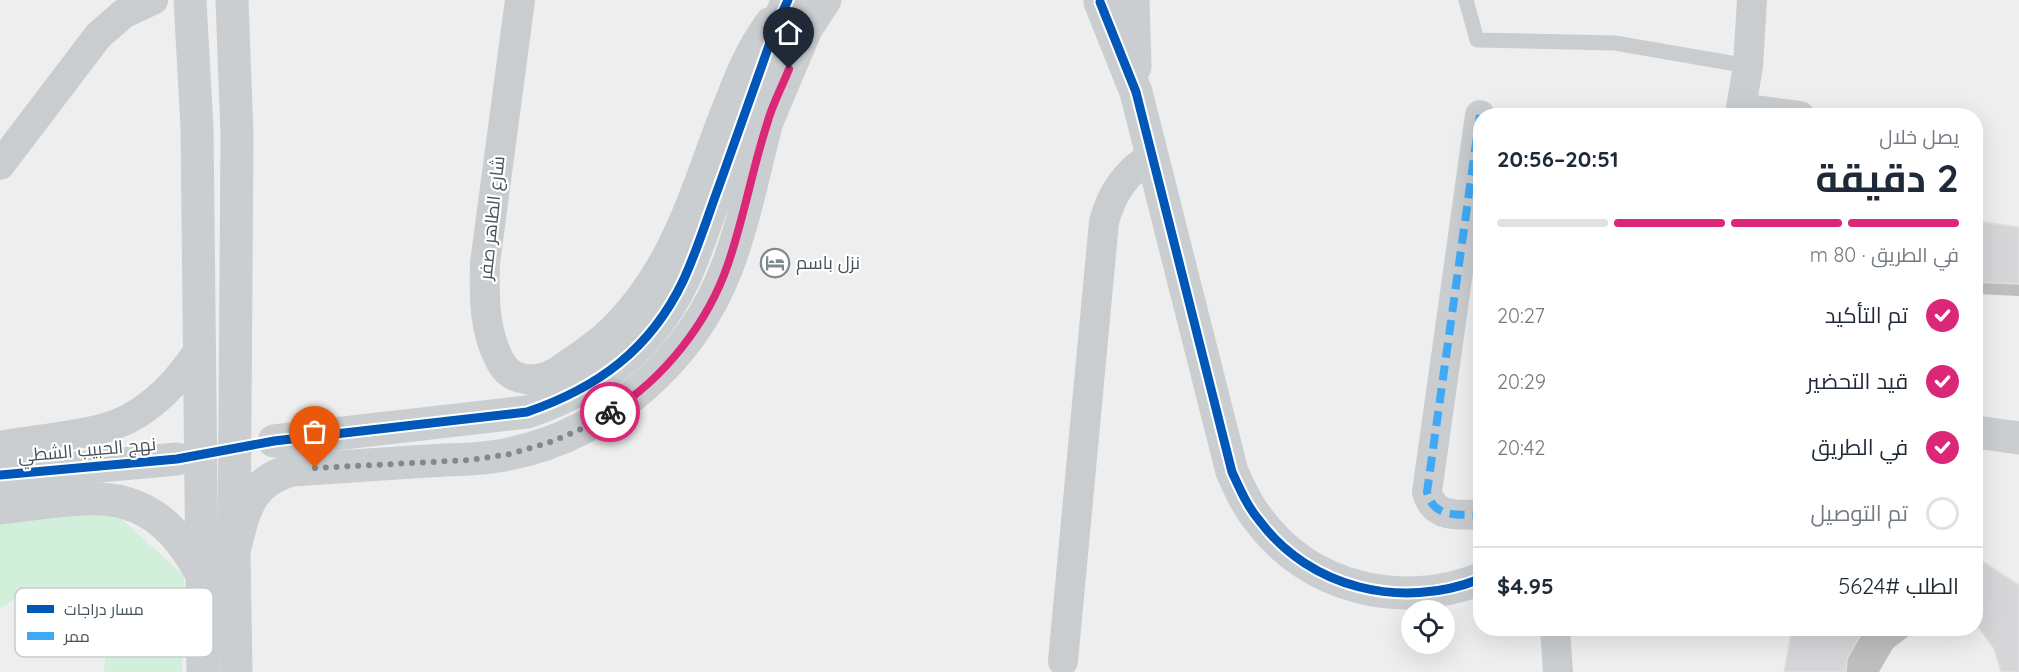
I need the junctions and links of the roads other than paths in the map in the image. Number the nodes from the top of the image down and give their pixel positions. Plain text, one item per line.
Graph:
1 (153, 0) edge
2 (190, 0) edge
3 (232, 0) edge
4 (520, 0) edge
5 (825, 0) edge
6 (1133, 0) edge
7 (1466, 0) edge
8 (1752, 0) edge
9 (1107, 1) edge
10 (786, 3) edge
11 (1748, 66) junction
12 (1136, 92) junction
13 (1742, 108) edge
14 (767, 122) junction
15 (1152, 156) junction
16 (0, 165) edge
17 (1473, 165) edge
18 (638, 346) junction
19 (199, 350) junction
20 (1983, 433) edge
21 (2019, 438) edge
22 (274, 441) dead end
23 (0, 446) edge
24 (177, 459) dead end
25 (0, 475) edge
26 (0, 508) edge
27 (1473, 515) edge
28 (234, 551) junction
29 (201, 573) junction
30 (1473, 581) edge
31 (201, 588) edge
32 (1556, 636) edge
33 (203, 657) edge
34 (1064, 661) dead end
35 (203, 672) edge
36 (236, 672) edge
37 (1558, 672) edge

1 - 16 street
2 - 19 street
3 - 28 street
4 - 10 street, شارع الطاهر صفر
5 - 14 street
6 - 12 street
7 - 11 lane
8 - 11 street
9 - 12 street
10 - 18 street
11 - 13 street
12 - 15 street
14 - 18 street
14 - 28 street
15 - 30 street
15 - 34 street
17 - 27 street
18 - 22 street
19 - 23 street
19 - 29 street
20 - 21 street
24 - 25 street, نهج الحبيب الشطي
26 - 29 street
28 - 36 street
29 - 31 street
32 - 37 street
33 - 35 street

